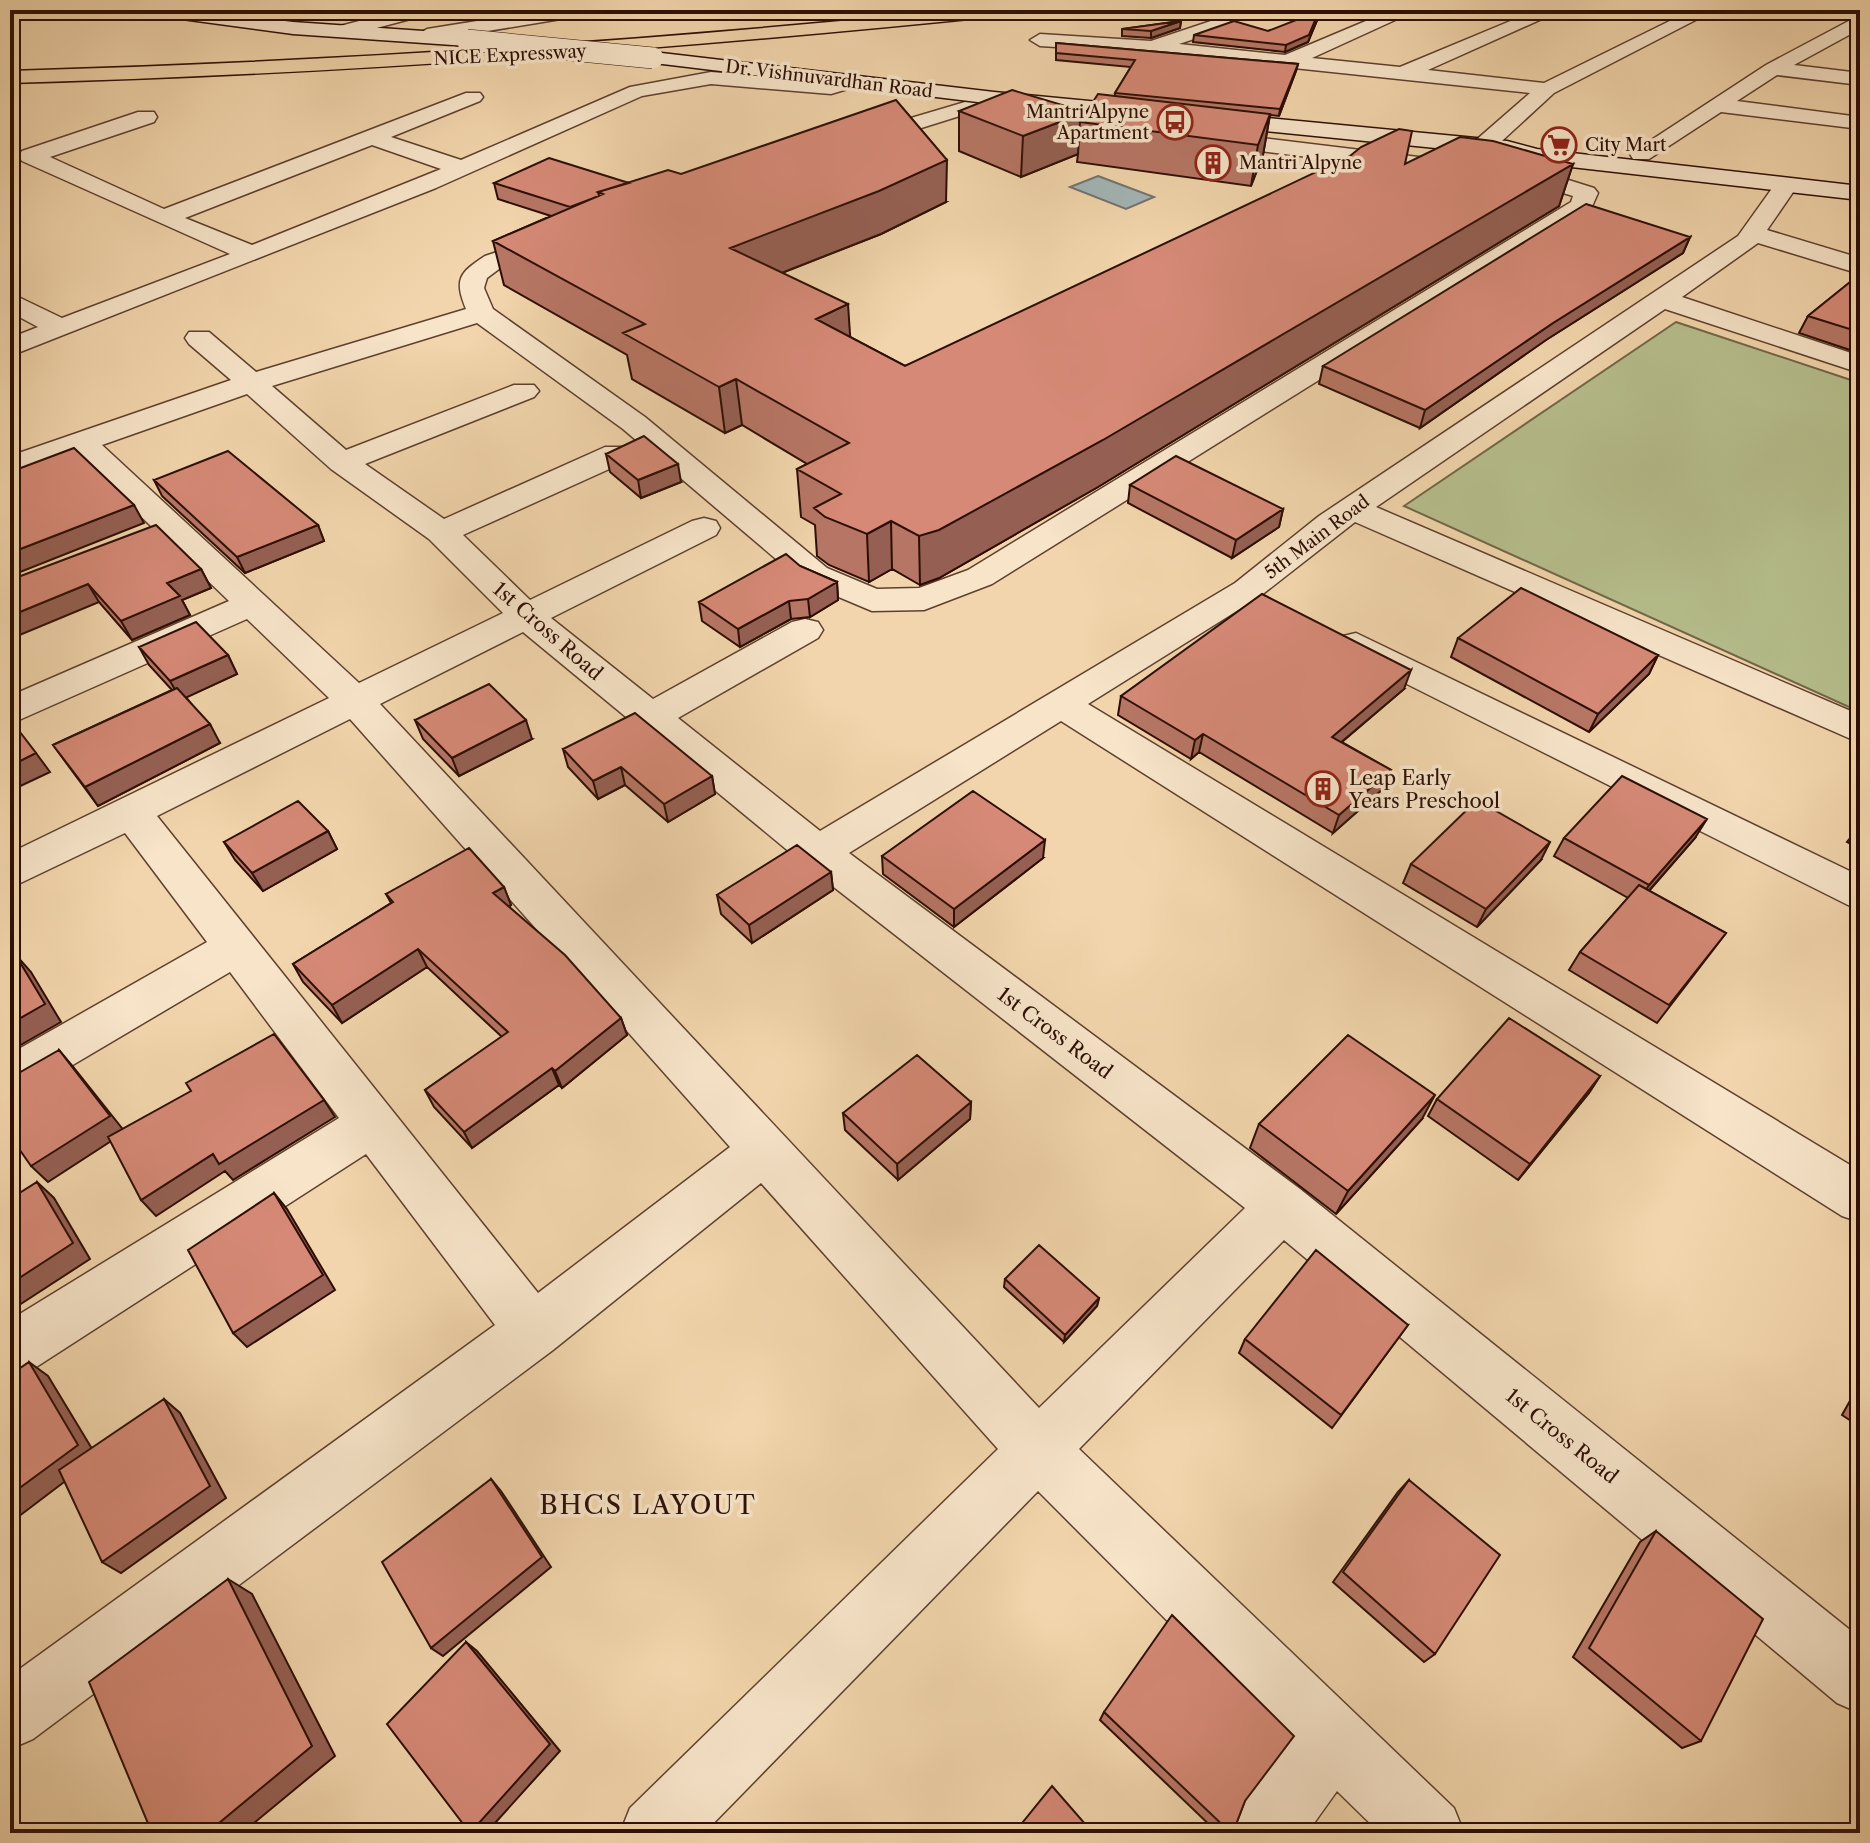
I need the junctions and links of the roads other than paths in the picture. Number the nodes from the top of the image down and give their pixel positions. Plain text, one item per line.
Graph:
1 (152, 10) edge
2 (423, 10) edge
3 (472, 10) edge
4 (611, 10) edge
5 (898, 10) edge
6 (1009, 10) edge
7 (1408, 10) edge
8 (1553, 10) edge
9 (1706, 10) edge
10 (1860, 21) edge
11 (492, 22) junction
12 (1223, 23) edge
13 (343, 31) junction
14 (427, 35) junction
15 (1040, 40) dead end
16 (1818, 43) junction
17 (1152, 47) junction
18 (1860, 48) edge
19 (1286, 62) junction
20 (10, 64) edge
21 (1773, 69) junction
22 (1402, 74) junction
23 (10, 77) edge
24 (1860, 79) edge
25 (854, 81) junction
26 (1547, 89) junction
27 (473, 97) dead end
28 (1719, 105) junction
29 (146, 117) dead end
30 (1108, 117) junction
31 (1860, 123) edge
32 (371, 138) junction
33 (1353, 144) junction
34 (1495, 147) junction
35 (506, 149) junction
36 (1641, 154) junction
37 (533, 157) dead end
38 (462, 168) junction
39 (1860, 180) edge
40 (1341, 183) edge
41 (1786, 185) junction
42 (1860, 193) edge
43 (163, 218) junction
44 (1753, 234) junction
45 (252, 254) junction
46 (1860, 266) edge
47 (135, 299) junction
48 (1662, 299) junction
49 (10, 301) edge
50 (481, 313) junction
51 (60, 328) junction
52 (10, 348) edge
53 (1860, 365) edge
54 (254, 382) junction
55 (524, 391) dead end
56 (80, 441) junction
57 (616, 454) edge
58 (342, 462) junction
59 (10, 466) edge
60 (1353, 509) junction
61 (704, 528) dead end
62 (441, 532) junction
63 (1247, 590) junction
64 (252, 604) junction
65 (527, 617) junction
66 (805, 630) dead end
67 (356, 702) junction
68 (1061, 704) junction
69 (10, 711) edge
70 (651, 717) junction
71 (1860, 730) edge
72 (132, 813) junction
73 (818, 852) junction
74 (10, 872) edge
75 (1860, 895) edge
76 (236, 947) junction
77 (10, 1078) edge
78 (372, 1123) junction
79 (765, 1150) junction
80 (1860, 1199) edge
81 (1282, 1206) junction
82 (533, 1331) junction
83 (10, 1352) edge
84 (1038, 1450) junction
85 (1860, 1680) edge
86 (10, 1716) edge
87 (1333, 1740) junction
88 (655, 1833) edge
89 (1265, 1833) edge
90 (1429, 1833) edge

1 - 13 street, Dr. Vishnuvardhan Road
2 - 13 street
3 - 11 street
4 - 11 street
5 - 20 highway, NICE Expressway
6 - 23 highway, NICE Expressway
7 - 19 street
8 - 22 street
9 - 26 street
10 - 16 street
11 - 14 street
12 - 17 street
13 - 14 street, Dr. Vishnuvardhan Road
14 - 25 street, Dr. Vishnuvardhan Road, bridge
15 - 17 street
16 - 18 street
16 - 21 street
17 - 19 street
19 - 22 street
21 - 24 street
21 - 28 street
22 - 26 street
25 - 30 street, Dr. Vishnuvardhan Road
25 - 35 street
26 - 34 street
27 - 32 street
28 - 31 street
28 - 36 street
29 - 43 street
30 - 33 street
30 - 50 street
32 - 38 street
32 - 43 street
33 - 34 street
33 - 40 street
33 - 50 street
34 - 36 street
34 - 41 street
35 - 37 street
35 - 38 street
36 - 39 street
38 - 45 street
41 - 42 street
41 - 44 street, 5th Main Road
43 - 45 street
44 - 46 street
44 - 48 street, 5th Main Road
45 - 47 street
47 - 51 street
47 - 54 street, 1st Cross Road
48 - 53 street
48 - 60 street, 5th Main Road
49 - 51 street
50 - 54 street
51 - 52 street
54 - 56 street
54 - 58 street, 1st Cross Road
55 - 58 street
56 - 59 street
56 - 64 street
57 - 62 street
58 - 62 street, 1st Cross Road
60 - 63 street, 5th Main Road
60 - 71 street
61 - 65 street
62 - 65 street, 1st Cross Road
63 - 68 street, 5th Main Road
63 - 75 street
64 - 67 street
64 - 69 street
65 - 67 street
65 - 70 street, 1st Cross Road
66 - 70 street
67 - 72 street
67 - 79 street
68 - 73 street, 5th Main Road
68 - 80 street
70 - 73 street, 1st Cross Road
72 - 74 street
72 - 76 street
73 - 81 street, 1st Cross Road
76 - 77 street
76 - 78 street
78 - 82 street
78 - 83 street
79 - 82 street
79 - 84 street
81 - 84 street
81 - 85 street, 1st Cross Road
82 - 86 street
84 - 87 street
84 - 88 street
87 - 89 street
87 - 90 street

